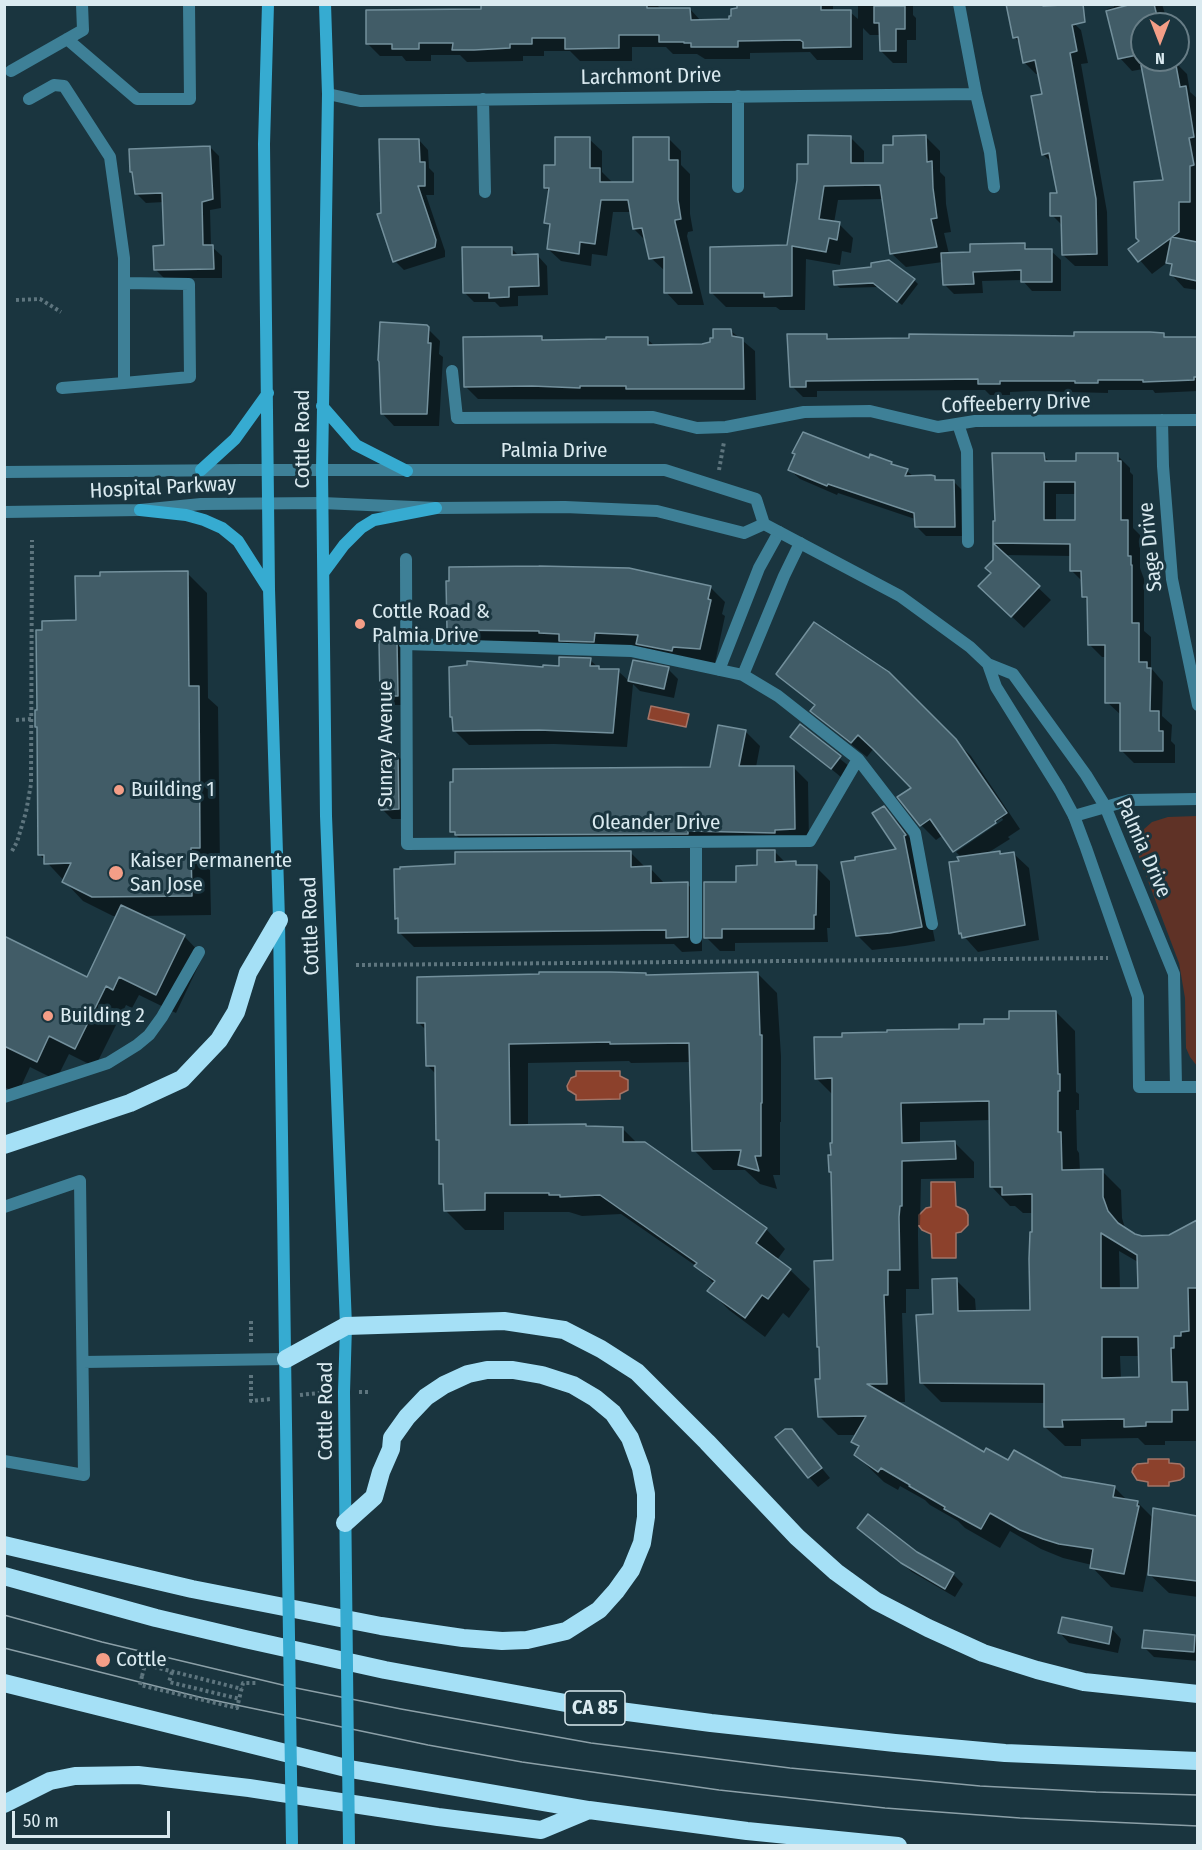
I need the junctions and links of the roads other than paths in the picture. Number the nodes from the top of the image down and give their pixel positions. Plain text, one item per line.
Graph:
1 (82, 4) edge
2 (189, 4) edge
3 (268, 4) edge
4 (325, 4) edge
5 (959, 4) edge
6 (67, 39) junction
7 (11, 71) dead end
8 (328, 94) junction
9 (976, 94) junction
10 (738, 96) junction
11 (29, 99) dead end
12 (483, 99) junction
13 (993, 187) dead end
14 (738, 188) dead end
15 (485, 192) dead end
16 (124, 283) junction
17 (452, 371) dead end
18 (124, 383) junction
19 (62, 388) dead end
20 (268, 393) junction
21 (322, 406) junction
22 (1162, 420) junction
23 (1197, 420) edge
24 (958, 424) junction
25 (201, 470) junction
26 (268, 470) junction
27 (322, 470) junction
28 (407, 471) junction
29 (4, 472) edge
30 (268, 503) junction
31 (322, 503) junction
32 (436, 508) junction
33 (140, 510) junction
34 (4, 512) edge
35 (764, 524) junction
36 (779, 532) junction
37 (968, 542) dead end
38 (800, 543) junction
39 (406, 559) dead end
40 (324, 572) junction
41 (269, 589) junction
42 (405, 644) junction
43 (988, 664) junction
44 (719, 670) junction
45 (743, 675) junction
46 (1197, 705) edge
47 (858, 759) junction
48 (1197, 799) edge
49 (1105, 806) junction
50 (1074, 816) junction
51 (696, 842) junction
52 (406, 844) joint
53 (279, 920) junction
54 (932, 924) dead end
55 (696, 938) dead end
56 (199, 952) dead end
57 (1176, 1087) junction
58 (1197, 1087) edge
59 (4, 1096) edge
60 (4, 1145) edge
61 (4, 1207) edge
62 (346, 1326) junction
63 (286, 1359) junction
64 (83, 1362) junction
65 (4, 1461) edge
66 (345, 1523) junction
67 (4, 1545) edge
68 (4, 1576) edge
69 (4, 1683) edge
70 (1197, 1694) edge
71 (1197, 1761) edge
72 (4, 1804) edge
73 (589, 1810) junction
74 (292, 1844) edge
75 (349, 1845) edge
76 (898, 1845) edge

1 - 6 street
2 - 6 street
3 - 20 main road, Cottle Road
4 - 8 main road, Cottle Road
5 - 9 street
6 - 7 street
8 - 12 street, Larchmont Drive
8 - 21 main road, Cottle Road
9 - 10 street, Larchmont Drive
9 - 13 street
10 - 12 street, Larchmont Drive
10 - 14 street
11 - 16 street
12 - 15 street
16 - 18 street
16 - 18 street
17 - 24 street, Coffeeberry Drive
18 - 19 street
20 - 25 main road
20 - 26 main road, Cottle Road
21 - 27 main road, Cottle Road
21 - 28 main road
22 - 23 street, Coffeeberry Drive
22 - 24 street, Coffeeberry Drive
22 - 46 street, Sage Drive
24 - 37 street
25 - 26 street, Hospital Parkway
25 - 29 street, Hospital Parkway
26 - 27 street, Hospital Parkway
26 - 30 main road, Cottle Road
27 - 28 street, Palmia Drive
27 - 31 main road, Cottle Road
28 - 35 street, Palmia Drive
30 - 31 street, Hospital Parkway
30 - 33 street, Hospital Parkway
30 - 41 main road, Cottle Road
31 - 32 street
31 - 40 main road, Cottle Road
32 - 35 street
32 - 40 main road
33 - 34 street, Hospital Parkway
33 - 41 main road
35 - 36 street, Palmia Drive
36 - 38 street, Palmia Drive
36 - 44 street
38 - 43 street, Palmia Drive
38 - 45 street
39 - 42 street, Sunray Avenue
40 - 62 main road, Cottle Road
41 - 53 main road, Cottle Road
42 - 44 street
42 - 52 street, Sunray Avenue
43 - 49 street, Palmia Drive
43 - 50 street, Palmia Drive
44 - 45 street
45 - 47 street
47 - 51 street, Oleander Drive
47 - 54 street
48 - 49 street
49 - 50 street
49 - 57 street, Palmia Drive
50 - 57 street, Palmia Drive
51 - 52 street, Oleander Drive
51 - 55 street
53 - 60 highway
53 - 63 main road, Cottle Road
56 - 59 street
57 - 58 street
61 - 64 street
62 - 63 highway
62 - 66 main road, Cottle Road
62 - 70 highway
63 - 64 street
63 - 74 main road, Cottle Road, bridge
64 - 65 street
66 - 67 highway
66 - 75 main road, Cottle Road, bridge
68 - 71 highway, CA 85
69 - 73 highway
72 - 73 highway
73 - 76 highway

